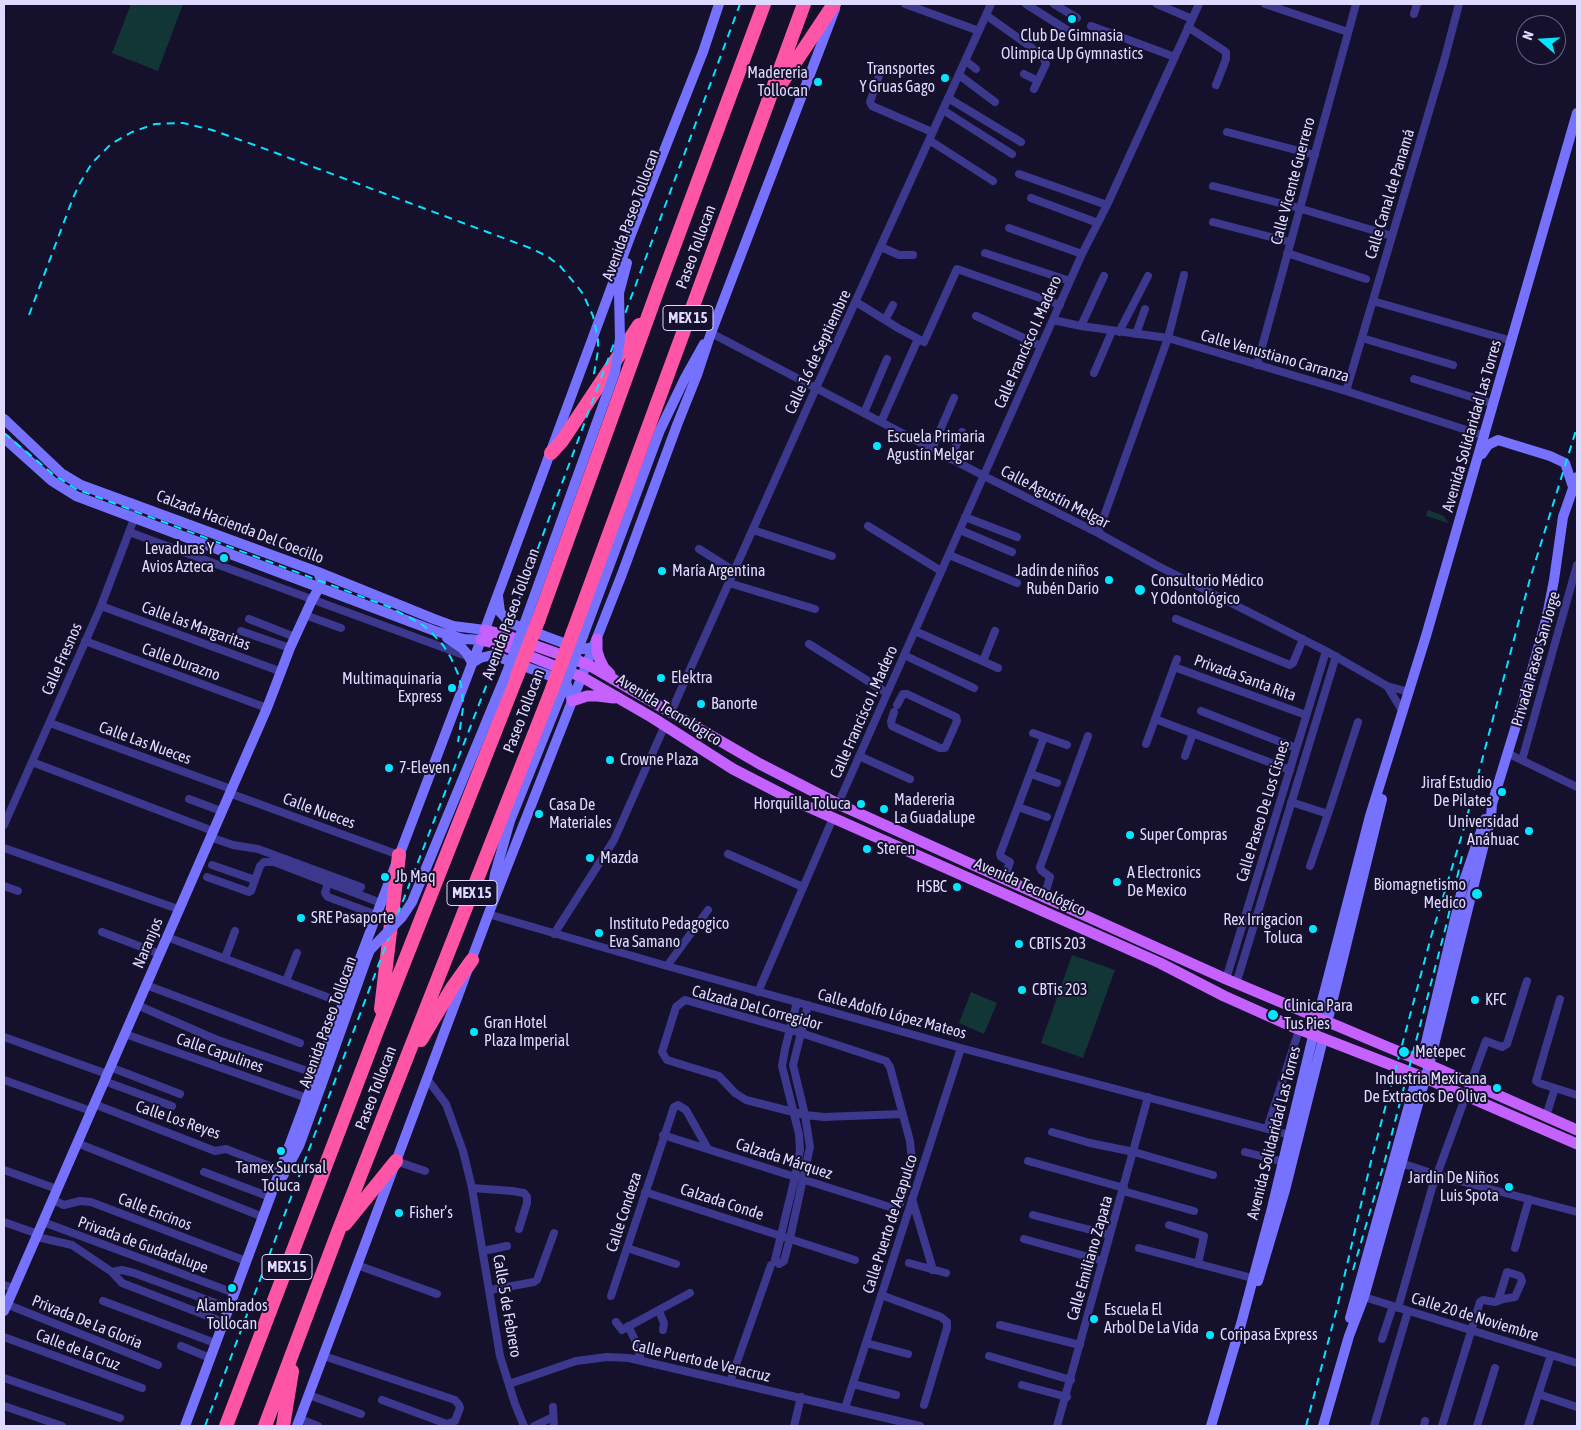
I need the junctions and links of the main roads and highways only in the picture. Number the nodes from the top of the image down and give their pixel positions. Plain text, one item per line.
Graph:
1 (717, 4) edge
2 (764, 4) edge
3 (804, 4) edge
4 (836, 4) edge
5 (714, 18) junction
6 (766, 106) junction
7 (1577, 113) edge
8 (658, 289) junction
9 (711, 333) junction
10 (4, 419) edge
11 (4, 438) edge
12 (551, 453) junction
13 (1476, 464) junction
14 (1575, 482) edge
15 (318, 572) junction
16 (319, 588) junction
17 (498, 595) junction
18 (423, 615) junction
19 (419, 625) junction
20 (435, 631) junction
21 (578, 634) junction
22 (483, 635) junction
23 (596, 643) junction
24 (471, 660) junction
25 (587, 664) junction
26 (582, 677) junction
27 (617, 681) junction
28 (557, 690) junction
29 (624, 700) junction
30 (572, 701) junction
31 (694, 725) junction
32 (686, 739) junction
33 (1392, 747) junction
34 (1492, 804) junction
35 (926, 844) junction
36 (399, 856) junction
37 (920, 857) junction
38 (489, 912) junction
39 (472, 960) junction
40 (1198, 966) junction
41 (1192, 979) junction
42 (1299, 1011) junction
43 (1329, 1015) dead end
44 (1318, 1019) junction
45 (1295, 1028) junction
46 (377, 1031) junction
47 (1317, 1039) junction
48 (1424, 1047) dead end
49 (1429, 1065) junction
50 (1425, 1078) junction
51 (1414, 1087) dead end
52 (392, 1096) junction
53 (1577, 1130) edge
54 (1577, 1144) edge
55 (396, 1161) junction
56 (270, 1197) junction
57 (338, 1232) junction
58 (8, 1286) edge
59 (5, 1307) edge
60 (1241, 1324) junction
61 (1348, 1336) junction
62 (298, 1338) junction
63 (298, 1423) edge
64 (184, 1426) edge
65 (226, 1426) edge
66 (265, 1426) edge
67 (283, 1426) edge
68 (1211, 1426) edge
69 (1323, 1426) edge

1 - 5 main road, Avenida Paseo Tollocan
2 - 8 highway, Paseo Tollocan / MEX 15
3 - 6 highway, Paseo Tollocan / MEX 15
4 - 6 highway
4 - 9 main road
5 - 12 main road, Avenida Paseo Tollocan
5 - 56 main road, Avenida Paseo Tollocan, bridge
6 - 21 highway, Paseo Tollocan / MEX 15
7 - 13 main road, Avenida Solidaridad Las Torres
8 - 12 highway
8 - 46 highway, Paseo Tollocan / MEX 15, bridge
9 - 21 main road
9 - 23 main road
10 - 15 main road, Calzada Hacienda Del Coecillo
11 - 16 main road, Calzada Hacienda Del Coecillo
12 - 17 main road, Avenida Paseo Tollocan
13 - 14 main road
13 - 33 main road, Avenida Solidaridad Las Torres
14 - 34 main road
15 - 16 main road
15 - 18 main road, Calzada Hacienda Del Coecillo
16 - 19 main road, Calzada Hacienda Del Coecillo
16 - 58 main road, Naranjos
17 - 22 main road, Avenida Paseo Tollocan
17 - 23 main road
18 - 19 main road
18 - 22 main road, Calzada Hacienda Del Coecillo
19 - 20 main road, Calzada Hacienda Del Coecillo
20 - 22 main road, Calzada Hacienda Del Coecillo
20 - 24 main road
21 - 28 highway, Paseo Tollocan / MEX 15, bridge
22 - 24 main road, Avenida Paseo Tollocan
22 - 25 main road, Avenida Tecnológico
22 - 26 main road, Avenida Tecnológico
23 - 25 main road
23 - 27 main road
24 - 30 main road
24 - 36 main road, Avenida Paseo Tollocan
25 - 26 main road
25 - 27 main road, Avenida Tecnológico
26 - 29 main road, Avenida Tecnológico
26 - 30 main road
27 - 31 main road, Avenida Tecnológico
28 - 38 main road
28 - 52 highway, Paseo Tollocan / MEX 15
29 - 30 main road
29 - 32 main road, Avenida Tecnológico
30 - 38 main road
31 - 32 main road
31 - 35 main road, Avenida Tecnológico
32 - 37 main road, Avenida Tecnológico
33 - 43 main road, Avenida Solidaridad Las Torres
33 - 44 main road, Avenida Solidaridad Las Torres
34 - 48 main road
34 - 49 main road
35 - 37 main road
35 - 40 main road, Avenida Tecnológico
36 - 46 highway
36 - 56 main road, Avenida Paseo Tollocan
37 - 41 main road, Avenida Tecnológico
38 - 39 main road
39 - 52 highway
39 - 55 main road
40 - 41 main road
40 - 42 main road, Avenida Tecnológico
41 - 45 main road, Avenida Tecnológico
42 - 44 main road, Avenida Tecnológico
42 - 45 main road
44 - 47 main road, Avenida Solidaridad Las Torres
44 - 49 main road, Avenida Tecnológico
45 - 47 main road, Avenida Tecnológico
46 - 65 highway, Paseo Tollocan / MEX 15
47 - 50 main road, Avenida Tecnológico
47 - 60 main road, Avenida Solidaridad Las Torres
47 - 60 main road, Avenida Solidaridad Las Torres
49 - 50 main road
49 - 53 main road, Avenida Tecnológico
50 - 54 main road, Avenida Tecnológico
50 - 61 main road
51 - 61 main road
52 - 57 highway, Paseo Tollocan / MEX 15
55 - 57 highway
55 - 63 main road
56 - 64 main road, Avenida Paseo Tollocan
57 - 62 highway, Paseo Tollocan / MEX 15
58 - 59 main road, Naranjos
60 - 68 main road, Avenida Solidaridad Las Torres
61 - 69 main road
62 - 66 highway, Paseo Tollocan / MEX 15
62 - 67 highway

